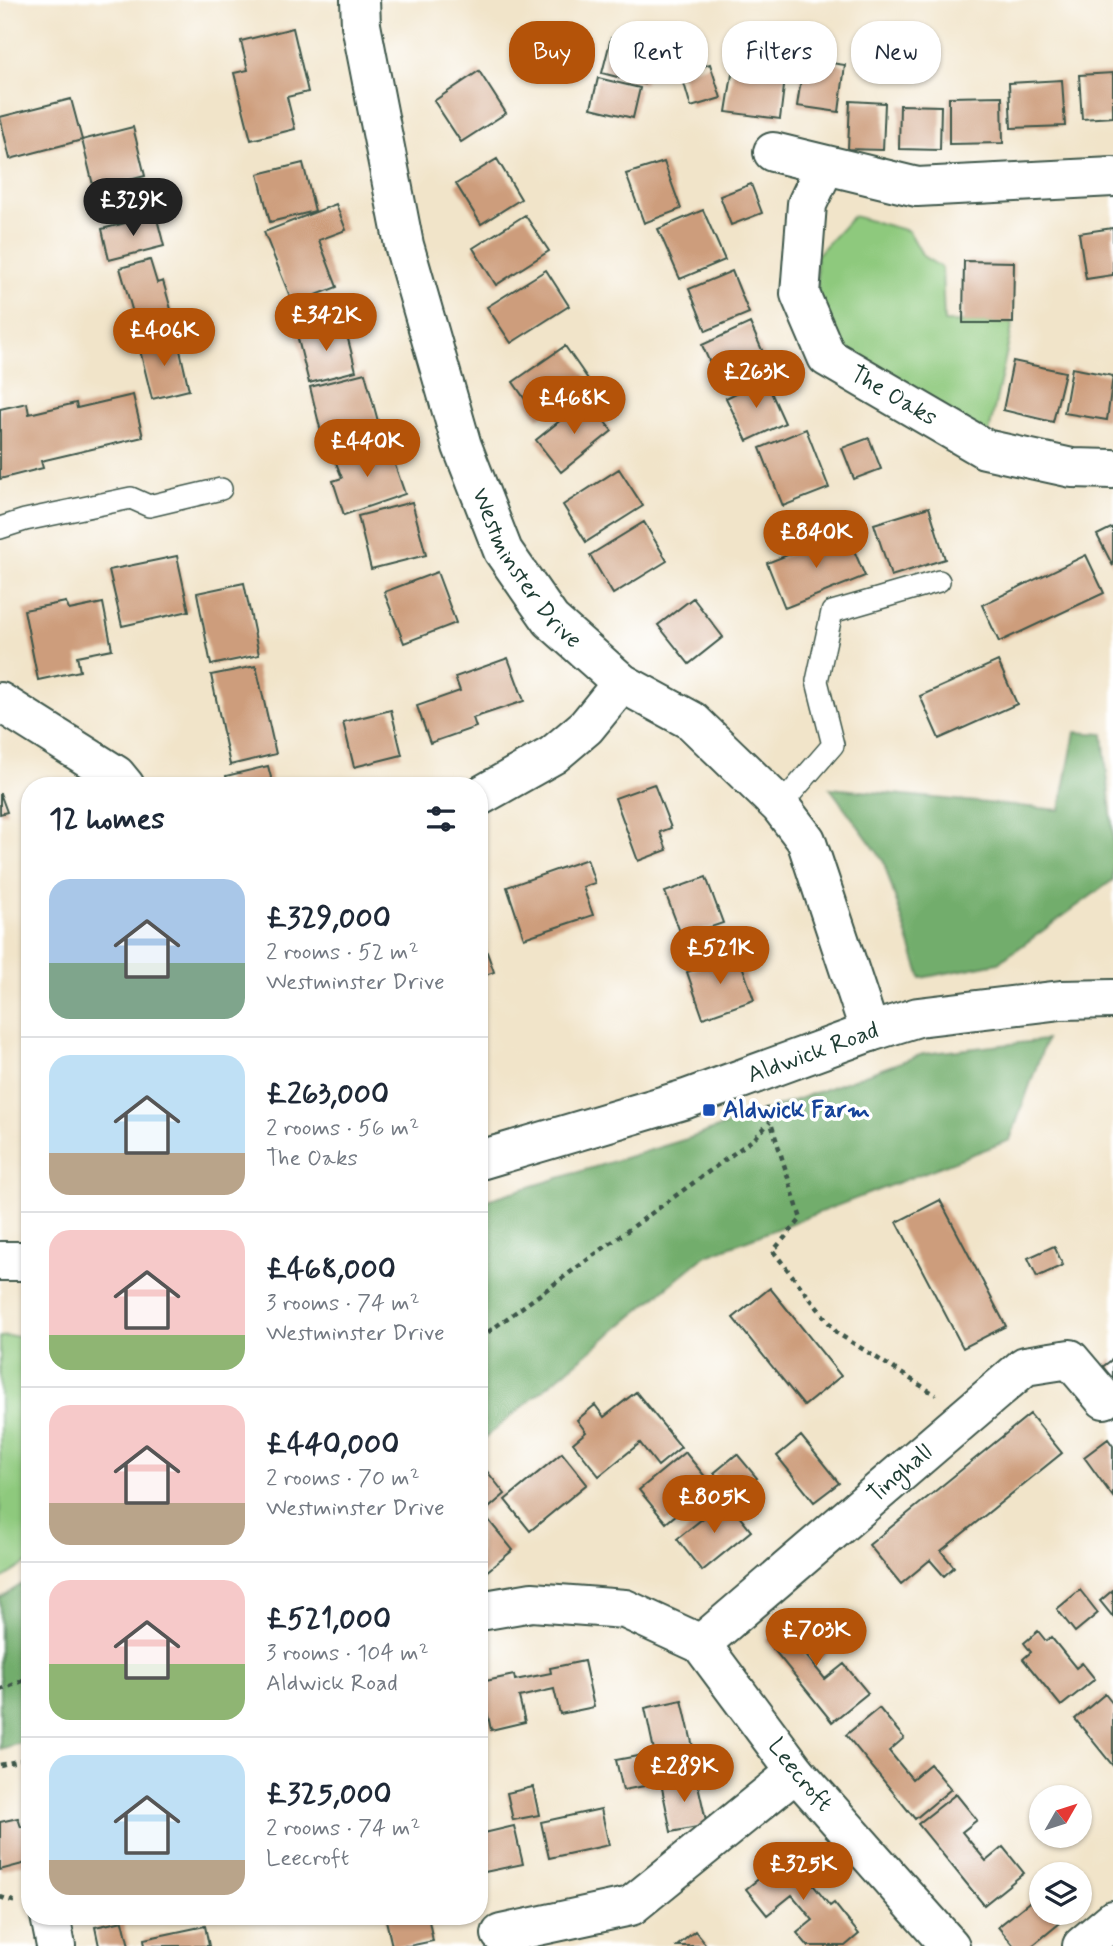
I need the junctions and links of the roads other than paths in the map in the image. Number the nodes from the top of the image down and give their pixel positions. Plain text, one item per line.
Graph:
1 (360, 0) edge
2 (773, 152) dead end
3 (825, 166) junction
4 (1113, 177) edge
5 (1113, 469) edge
6 (221, 489) dead end
7 (0, 528) edge
8 (940, 582) dead end
9 (622, 683) junction
10 (0, 702) edge
11 (118, 777) edge
12 (488, 792) edge
13 (780, 806) junction
14 (1113, 999) edge
15 (870, 1032) junction
16 (488, 1158) edge
17 (0, 1261) edge
18 (21, 1261) edge
19 (1104, 1399) dead end
20 (488, 1610) edge
21 (701, 1644) junction
22 (796, 1772) junction
23 (1113, 1920) edge
24 (52, 1925) edge
25 (500, 1934) dead end
26 (56, 1946) edge
27 (950, 1946) edge
28 (1082, 1946) edge

1 - 9 street, Westminster Drive
2 - 3 street
3 - 4 street
3 - 5 street, The Oaks
6 - 7 lane
8 - 13 lane
9 - 12 street
9 - 13 street, Westminster Drive
10 - 11 street
13 - 15 street, Westminster Drive
14 - 15 street, Aldwick Road
15 - 16 street, Aldwick Road
17 - 18 street
19 - 21 street, Tinghall
20 - 21 street, Leecroft
21 - 22 street, Leecroft
22 - 25 street
22 - 27 street, Leecroft
23 - 28 street
24 - 26 street

